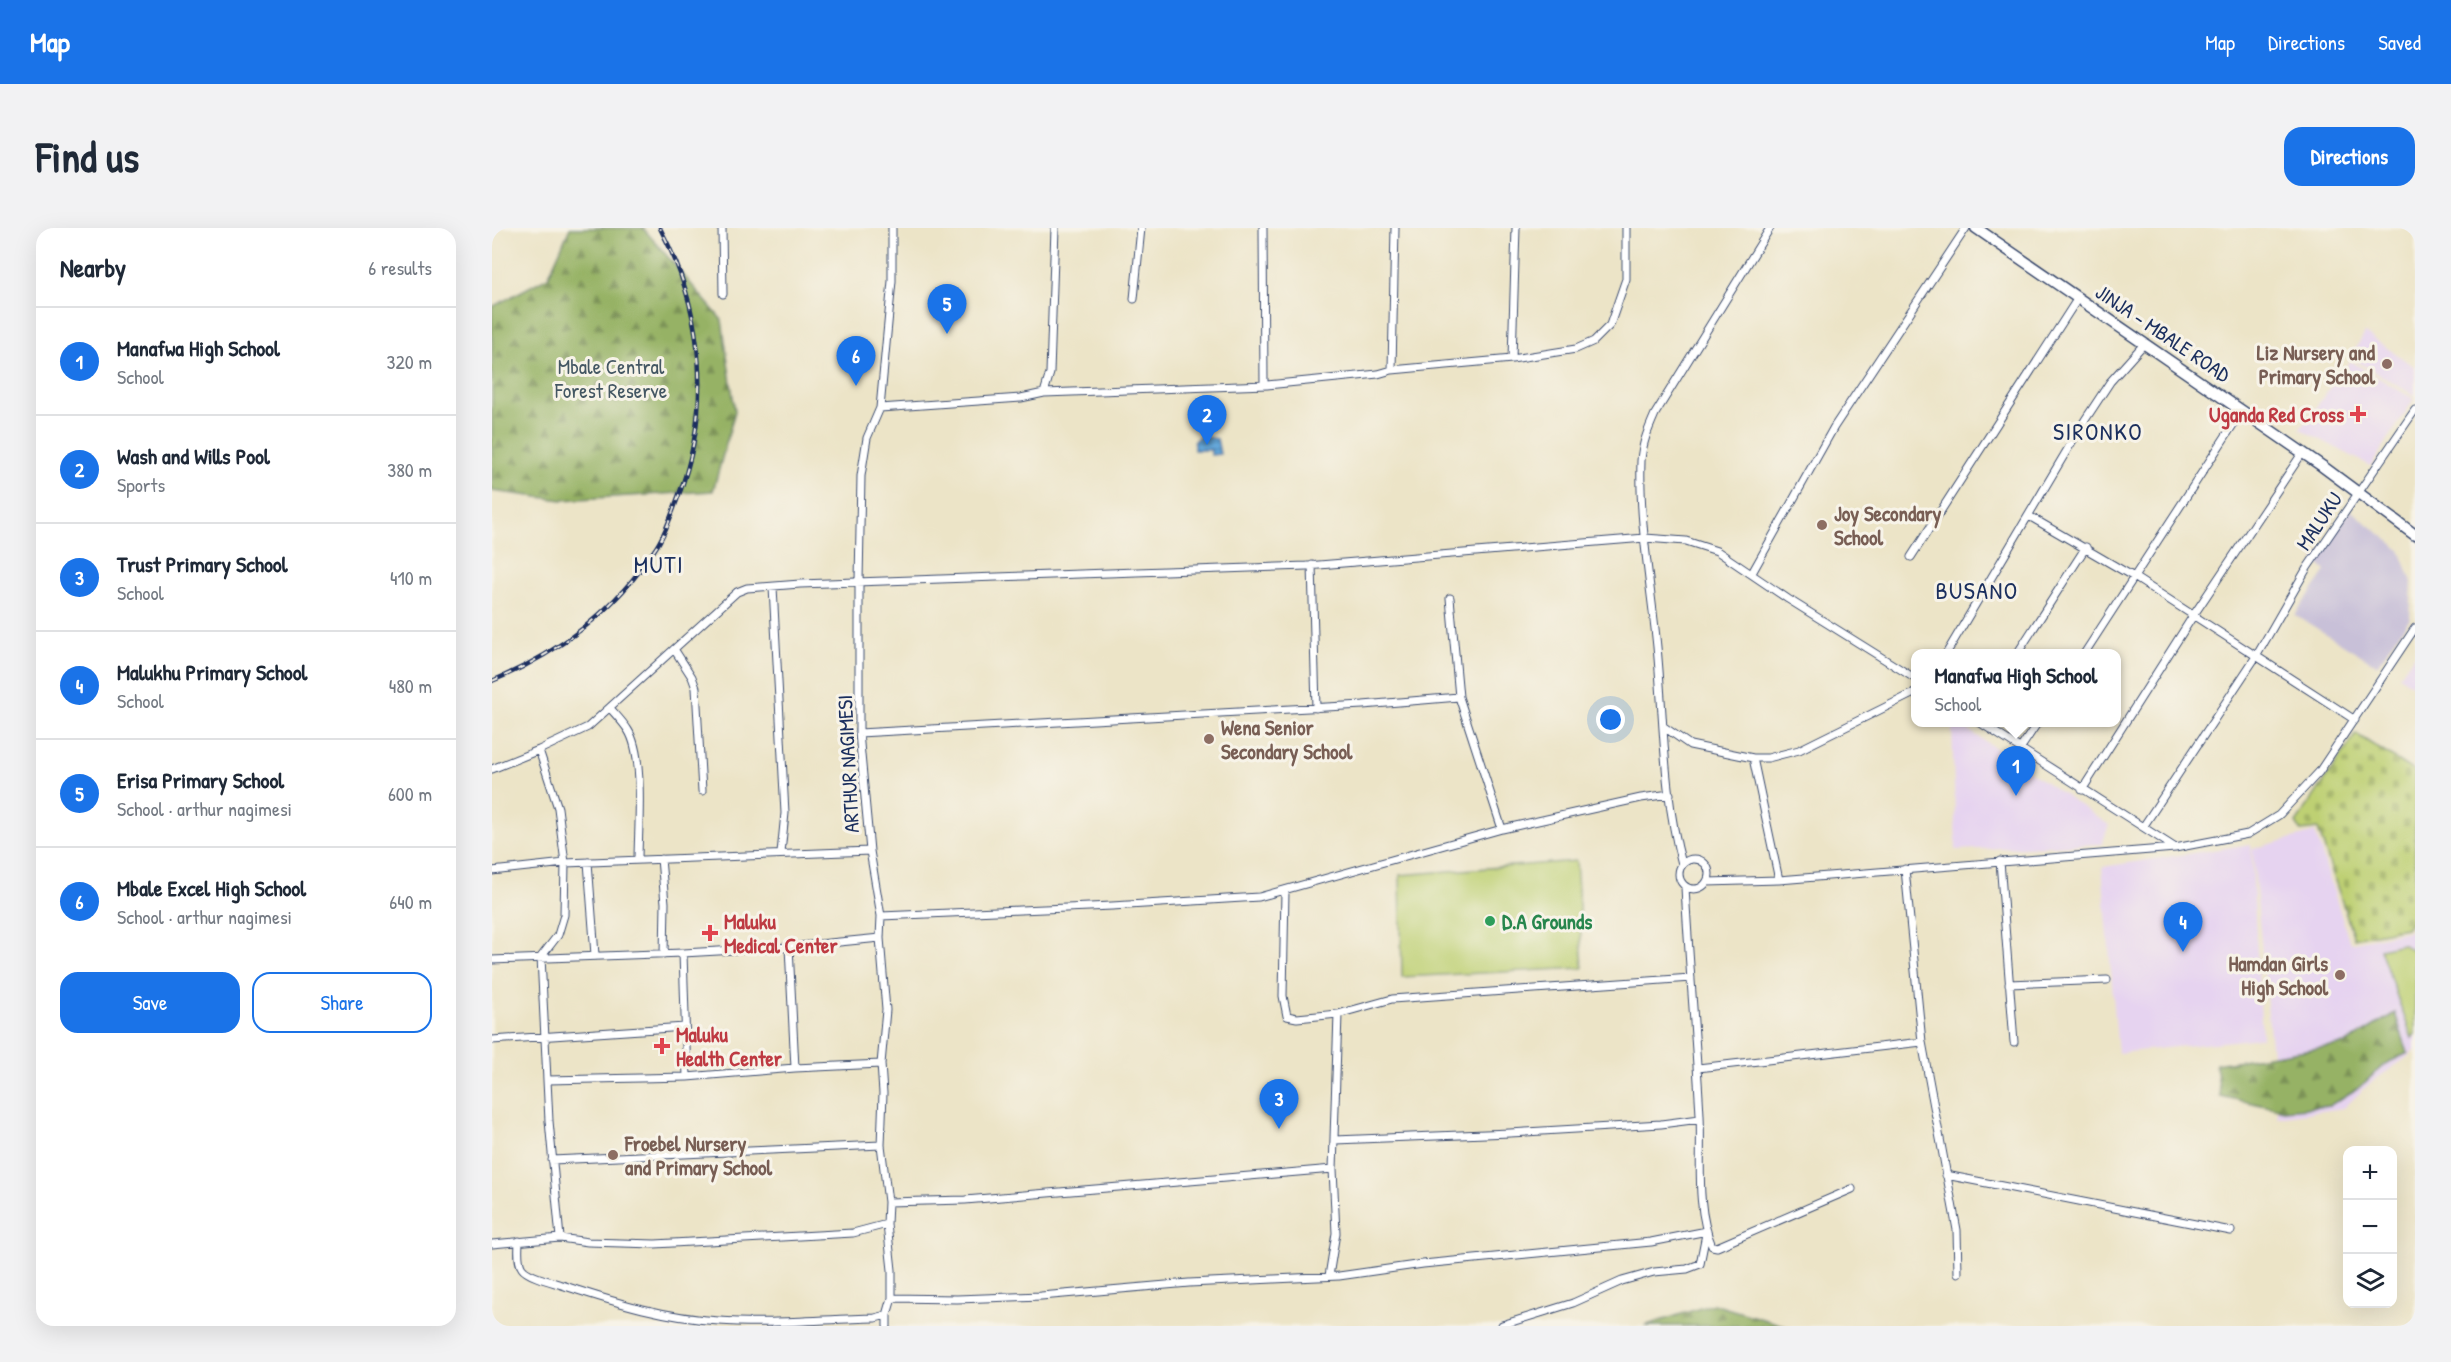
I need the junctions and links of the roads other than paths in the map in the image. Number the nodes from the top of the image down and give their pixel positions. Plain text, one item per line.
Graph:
1 (722, 228) edge
2 (892, 228) edge
3 (1055, 228) edge
4 (1141, 228) edge
5 (1263, 228) edge
6 (1395, 228) edge
7 (1516, 228) edge
8 (1626, 228) edge
9 (1770, 228) edge
10 (1966, 228) edge
11 (1976, 228) edge
12 (723, 294) dead end
13 (2078, 298) junction
14 (1134, 299) dead end
15 (2144, 344) junction
16 (1512, 359) junction
17 (1392, 370) junction
18 (1264, 384) junction
19 (1044, 393) junction
20 (880, 408) junction
21 (2415, 410) edge
22 (2242, 411) junction
23 (2303, 452) junction
24 (2358, 492) junction
25 (2030, 516) junction
26 (2415, 536) edge
27 (1645, 538) junction
28 (2086, 547) junction
29 (1911, 557) dead end
30 (1312, 565) junction
31 (1752, 573) junction
32 (2134, 578) junction
33 (860, 581) junction
34 (773, 586) junction
35 (1450, 598) dead end
36 (2193, 616) junction
37 (2415, 628) edge
38 (674, 649) junction
39 (1949, 649) edge
40 (2020, 649) edge
41 (2087, 649) edge
42 (2257, 655) junction
43 (1911, 676) edge
44 (1911, 694) edge
45 (1459, 697) junction
46 (610, 708) junction
47 (1316, 708) junction
48 (2355, 720) junction
49 (1664, 727) junction
50 (1985, 727) edge
51 (2035, 727) edge
52 (860, 734) junction
53 (2020, 749) junction
54 (539, 750) junction
55 (1753, 758) junction
56 (492, 769) edge
57 (2082, 790) junction
58 (702, 791) dead end
59 (1670, 794) junction
60 (2143, 827) junction
61 (1502, 829) junction
62 (2175, 848) junction
63 (870, 851) junction
64 (781, 853) junction
65 (661, 859) junction
66 (638, 860) junction
67 (2000, 861) junction
68 (588, 862) junction
69 (565, 863) junction
70 (1682, 864) junction
71 (1905, 869) junction
72 (492, 871) edge
73 (1779, 880) junction
74 (1707, 882) junction
75 (1685, 887) junction
76 (1285, 891) junction
77 (881, 916) junction
78 (880, 938) junction
79 (789, 947) junction
80 (683, 953) junction
81 (664, 954) junction
82 (595, 955) junction
83 (541, 957) junction
84 (492, 960) edge
85 (1691, 978) junction
86 (2107, 980) dead end
87 (2009, 984) junction
88 (1338, 1014) junction
89 (685, 1027) junction
90 (546, 1038) junction
91 (492, 1040) edge
92 (1922, 1042) junction
93 (2014, 1042) dead end
94 (881, 1064) junction
95 (795, 1068) junction
96 (1698, 1068) junction
97 (687, 1077) junction
98 (548, 1080) junction
99 (1700, 1119) junction
100 (1335, 1140) junction
101 (881, 1145) junction
102 (552, 1160) junction
103 (1333, 1169) junction
104 (1946, 1175) junction
105 (1852, 1189) dead end
106 (888, 1202) junction
107 (887, 1224) junction
108 (1707, 1232) junction
109 (2231, 1232) dead end
110 (560, 1238) junction
111 (519, 1241) junction
112 (492, 1244) edge
113 (1958, 1273) dead end
114 (1329, 1276) junction
115 (892, 1298) junction
116 (887, 1315) junction
117 (1502, 1325) edge
118 (887, 1326) edge

1 - 12 street
2 - 20 street, ARTHUR NAGIMESI
3 - 19 street
4 - 14 street
5 - 18 street
6 - 17 street
7 - 16 street
8 - 16 street
9 - 27 street
10 - 31 street
11 - 13 main road, JINJA - MBALE ROAD
13 - 15 main road, JINJA - MBALE ROAD
13 - 29 street
15 - 22 main road, JINJA - MBALE ROAD
15 - 25 street
16 - 17 street
17 - 18 street
18 - 19 street
19 - 20 street
20 - 33 street, ARTHUR NAGIMESI
21 - 24 street, MALUKU
22 - 23 main road, JINJA - MBALE ROAD
22 - 32 street
23 - 24 main road, JINJA - MBALE ROAD
23 - 36 street
24 - 26 main road, JINJA - MBALE ROAD
24 - 42 street, MALUKU
25 - 28 street
25 - 39 street
27 - 30 street
27 - 31 street
27 - 49 street
28 - 32 street
28 - 40 street
30 - 33 street
30 - 47 street
31 - 43 street
32 - 36 street
32 - 41 street
33 - 34 street
33 - 52 street, ARTHUR NAGIMESI
34 - 38 street
34 - 64 street
35 - 45 street
36 - 42 street
36 - 57 street
37 - 48 street
38 - 46 street
38 - 58 street
42 - 48 street
42 - 60 street, MALUKU
44 - 55 street
45 - 47 street
45 - 61 street
46 - 54 street
46 - 66 street
47 - 52 street
48 - 62 street
49 - 55 street
49 - 59 street
50 - 53 street
51 - 53 street
52 - 63 street, ARTHUR NAGIMESI
53 - 57 street
54 - 56 street
54 - 69 street
55 - 73 street
57 - 60 street
59 - 61 street
59 - 70 street
60 - 62 street
61 - 76 street
62 - 67 street
63 - 64 street
63 - 77 street, ARTHUR NAGIMESI
64 - 65 street
65 - 66 street
65 - 81 street
66 - 68 street
67 - 71 street
67 - 87 street
68 - 69 street
68 - 82 street
69 - 72 street
69 - 83 street
70 - 74 street
70 - 75 street
71 - 73 street
71 - 92 street
73 - 74 street
74 - 75 street
75 - 85 street
76 - 77 street
76 - 88 street
77 - 78 street, ARTHUR NAGIMESI
78 - 79 street
78 - 94 street, ARTHUR NAGIMESI
79 - 80 street
79 - 95 street
80 - 81 street
80 - 89 street
81 - 82 street
82 - 83 street
83 - 84 street
83 - 90 street
85 - 88 street
85 - 96 street
86 - 87 street
87 - 93 street
88 - 100 street
89 - 90 street
89 - 97 street
90 - 91 street
90 - 98 street
92 - 96 street
92 - 104 street
94 - 95 street
94 - 101 street, ARTHUR NAGIMESI
95 - 97 street
96 - 99 street
97 - 98 street
98 - 102 street
99 - 100 street
99 - 108 street
100 - 103 street
101 - 102 street
101 - 106 street, ARTHUR NAGIMESI
102 - 110 street
103 - 106 street
103 - 114 street
104 - 109 street
104 - 113 street
105 - 108 street
106 - 107 street, ARTHUR NAGIMESI
107 - 110 street
107 - 115 street, ARTHUR NAGIMESI
108 - 114 street
108 - 117 street
110 - 111 street
111 - 112 street
111 - 116 street
114 - 115 street
115 - 116 street
116 - 118 street

